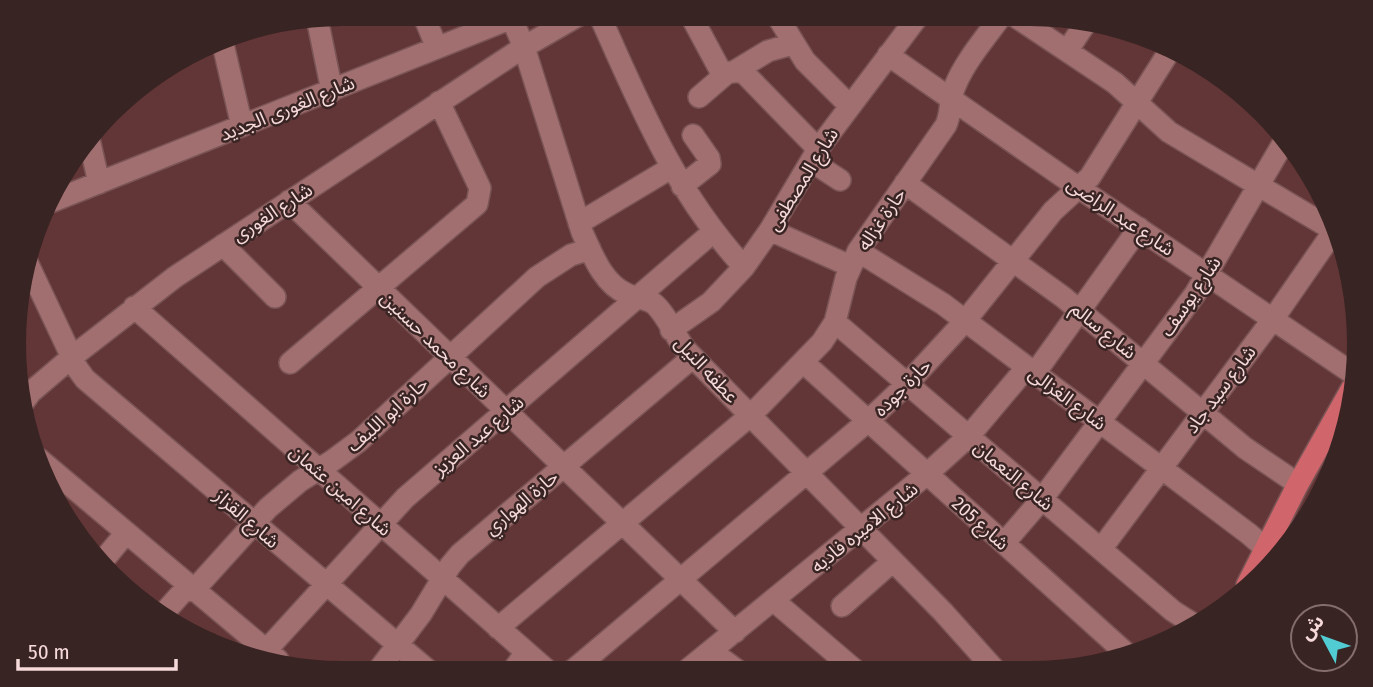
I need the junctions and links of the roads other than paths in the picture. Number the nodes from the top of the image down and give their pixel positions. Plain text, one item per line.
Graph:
1 (428, 26) edge
2 (492, 26) edge
3 (519, 26) edge
4 (560, 26) edge
5 (604, 26) edge
6 (696, 26) edge
7 (783, 26) edge
8 (910, 26) edge
9 (994, 26) edge
10 (1030, 26) edge
11 (319, 27) edge
12 (1081, 31) edge
13 (793, 44) junction
14 (524, 47) junction
15 (438, 48) junction
16 (224, 49) edge
17 (1067, 51) junction
18 (888, 55) junction
19 (1166, 57) edge
20 (731, 72) junction
21 (332, 90) junction
22 (699, 97) dead end
23 (951, 99) junction
24 (1137, 101) junction
25 (439, 102) junction
26 (849, 105) junction
27 (242, 126) junction
28 (703, 143) dead end
29 (1280, 148) edge
30 (92, 151) edge
31 (814, 155) junction
32 (676, 177) junction
33 (840, 180) dead end
34 (99, 183) junction
35 (905, 183) junction
36 (1258, 186) junction
37 (1079, 188) junction
38 (62, 197) edge
39 (289, 201) junction
40 (579, 223) junction
41 (1323, 223) edge
42 (1139, 228) junction
43 (770, 230) junction
44 (713, 232) junction
45 (1330, 241) edge
46 (223, 245) junction
47 (590, 249) junction
48 (854, 259) junction
49 (1014, 261) junction
50 (744, 267) junction
51 (1208, 275) junction
52 (34, 276) edge
53 (377, 287) junction
54 (275, 297) dead end
55 (638, 297) junction
56 (134, 307) junction
57 (1080, 311) junction
58 (1273, 319) junction
59 (965, 321) junction
60 (835, 322) junction
61 (671, 330) junction
62 (72, 356) junction
63 (450, 357) junction
64 (693, 357) junction
65 (803, 362) junction
66 (1143, 362) junction
67 (290, 363) dead end
68 (1346, 368) edge
69 (1031, 370) junction
70 (907, 384) junction
71 (30, 391) edge
72 (1340, 409) edge
73 (507, 411) junction
74 (1203, 412) junction
75 (751, 415) junction
76 (868, 421) junction
77 (1098, 421) junction
78 (969, 436) junction
79 (564, 467) junction
80 (1161, 468) junction
81 (318, 470) junction
82 (807, 472) junction
83 (927, 474) junction
84 (1298, 484) junction
85 (63, 492) edge
86 (1042, 499) junction
87 (254, 523) junction
88 (380, 523) junction
89 (622, 524) junction
90 (861, 528) junction
91 (126, 533) junction
92 (1004, 543) junction
93 (1101, 549) junction
94 (1268, 550) edge
95 (107, 555) edge
96 (893, 561) junction
97 (442, 578) junction
98 (680, 580) junction
99 (325, 584) junction
100 (191, 589) junction
101 (774, 600) junction
102 (842, 606) dead end
103 (169, 608) edge
104 (1186, 619) edge
105 (498, 628) junction
106 (735, 632) junction
107 (398, 645) junction
108 (1120, 648) edge
109 (261, 650) edge
110 (712, 651) junction
111 (271, 652) edge
112 (526, 652) junction
113 (386, 661) edge
114 (417, 661) edge
115 (520, 661) edge
116 (536, 661) edge
117 (584, 661) edge
118 (699, 661) edge
119 (725, 661) edge
120 (844, 661) edge
121 (987, 661) edge

1 - 15 street
2 - 15 street, شارع الغورى الجديد
3 - 14 street, عطفه النيل
4 - 14 street
5 - 32 street
6 - 20 street
7 - 13 street
8 - 18 street, شارع المصطفى
9 - 23 street, حارة غزاله
10 - 17 street
11 - 21 street
12 - 17 street
13 - 20 street
13 - 26 street
14 - 25 street, شارع الغورى
14 - 40 street, عطفه النيل
15 - 21 street, شارع الغورى الجديد
16 - 27 street
17 - 24 street
18 - 23 street, شارع عبد الراضى
18 - 26 street, شارع المصطفى
19 - 24 street, حارة جوده
20 - 22 street
20 - 31 street
21 - 27 street, شارع الغورى الجديد
23 - 35 street, حارة غزاله
23 - 37 street, شارع عبد الراضى
24 - 36 street
24 - 37 street, حارة جوده
25 - 39 street, شارع الغورى
25 - 53 street
26 - 31 street, شارع المصطفى
27 - 34 street, شارع الغورى الجديد
28 - 32 street
29 - 36 street, شارع يوسف
30 - 34 street
31 - 33 street
31 - 43 street, شارع المصطفى
32 - 40 street
32 - 44 street
34 - 38 street, شارع الغورى الجديد
35 - 48 street, حارة غزاله
35 - 49 street, شارع سالم
36 - 41 street
36 - 51 street, شارع يوسف
37 - 42 street, شارع عبد الراضى
37 - 49 street, حارة جوده
39 - 46 street, شارع الغورى
39 - 53 street, شارع محمد حسنين
40 - 47 street, عطفه النيل
42 - 51 street, شارع عبد الراضى
42 - 57 street, شارع الاميره فاديه
43 - 48 street, شارع الغزالى
43 - 50 street, شارع المصطفى
44 - 50 street
44 - 55 street, شارع عبد العزيز
45 - 58 street, شارع سيد جاد
46 - 54 street
46 - 56 street, شارع الغورى
47 - 55 street, عطفه النيل
47 - 63 street, حارة ابو الليف
48 - 59 street, شارع الغزالى
48 - 60 street, حارة غزاله
49 - 57 street, شارع سالم
49 - 59 street, حارة جوده
50 - 61 street, شارع المصطفى
51 - 58 street, شارع عبد الراضى
51 - 66 street, شارع يوسف
52 - 62 street, شارع القزاز
53 - 63 street, شارع محمد حسنين
53 - 67 street
55 - 61 street, عطفه النيل
55 - 73 street, شارع عبد العزيز
56 - 62 street, شارع الغورى
56 - 81 street, شارع امين عثمان
57 - 66 street, شارع سالم
57 - 69 street, شارع الاميره فاديه
58 - 68 street, شارع عبد الراضى
58 - 74 street, شارع سيد جاد
59 - 69 street, شارع الغزالى
59 - 70 street, حارة جوده
60 - 65 street, حارة غزاله
60 - 70 street, شارع النعمان
61 - 64 street, عطفه النيل
62 - 71 street, شارع الغورى
62 - 87 street, شارع القزاز
63 - 73 street, شارع محمد حسنين
63 - 81 street, حارة ابو الليف
64 - 75 street, عطفه النيل
64 - 79 street, حارة الهواري
65 - 75 street, حارة غزاله
65 - 76 street, شارع 205
66 - 74 street, شارع سالم
66 - 77 street, شارع يوسف
69 - 77 street, شارع الغزالى
69 - 78 street, شارع الاميره فاديه
70 - 76 street, حارة جوده
70 - 78 street, شارع النعمان
72 - 84 main road
73 - 79 street, شارع محمد حسنين
73 - 88 street, شارع عبد العزيز
74 - 80 street, شارع سيد جاد
74 - 84 street, شارع سالم
75 - 82 street, عطفه النيل
75 - 89 street, حارة غزاله
76 - 82 street, حارة جوده
76 - 83 street, شارع 205
77 - 80 street, شارع الغزالى
77 - 86 street, شارع يوسف
78 - 83 street, شارع الاميره فاديه
78 - 86 street, شارع النعمان
79 - 89 street, شارع محمد حسنين
79 - 97 street, حارة الهواري
80 - 93 street, شارع سيد جاد
80 - 94 street, شارع الغزالى
81 - 87 street, حارة ابو الليف
81 - 88 street, شارع امين عثمان
82 - 90 street, عطفه النيل
82 - 98 street, حارة جوده
83 - 90 street, شارع الاميره فاديه
83 - 92 street, شارع 205
84 - 94 main road
85 - 91 street
86 - 92 street, شارع يوسف
86 - 93 street, شارع النعمان
87 - 99 street, شارع القزاز
87 - 100 street, حارة ابو الليف
88 - 97 street, شارع امين عثمان
88 - 99 street, شارع عبد العزيز
89 - 98 street, شارع محمد حسنين
89 - 105 street, حارة غزاله
90 - 96 street, عطفه النيل
90 - 101 street, شارع الاميره فاديه
91 - 95 street
91 - 100 street
92 - 108 street, شارع 205
93 - 104 street, شارع النعمان
96 - 102 street
96 - 121 street, عطفه النيل
97 - 105 street, شارع امين عثمان
97 - 107 street, حارة الهواري
98 - 106 street, شارع محمد حسنين
98 - 117 street, حارة جوده
99 - 107 street, شارع القزاز
99 - 111 street, شارع عبد العزيز
100 - 103 street, حارة ابو الليف
100 - 109 street
101 - 106 street, شارع الاميره فاديه
101 - 120 street
105 - 112 street, شارع امين عثمان
106 - 110 street, شارع الاميره فاديه
107 - 113 street, حارة الهواري
107 - 114 street, شارع القزاز
110 - 118 street, شارع الاميره فاديه
110 - 119 street
112 - 115 street
112 - 116 street, شارع امين عثمان

